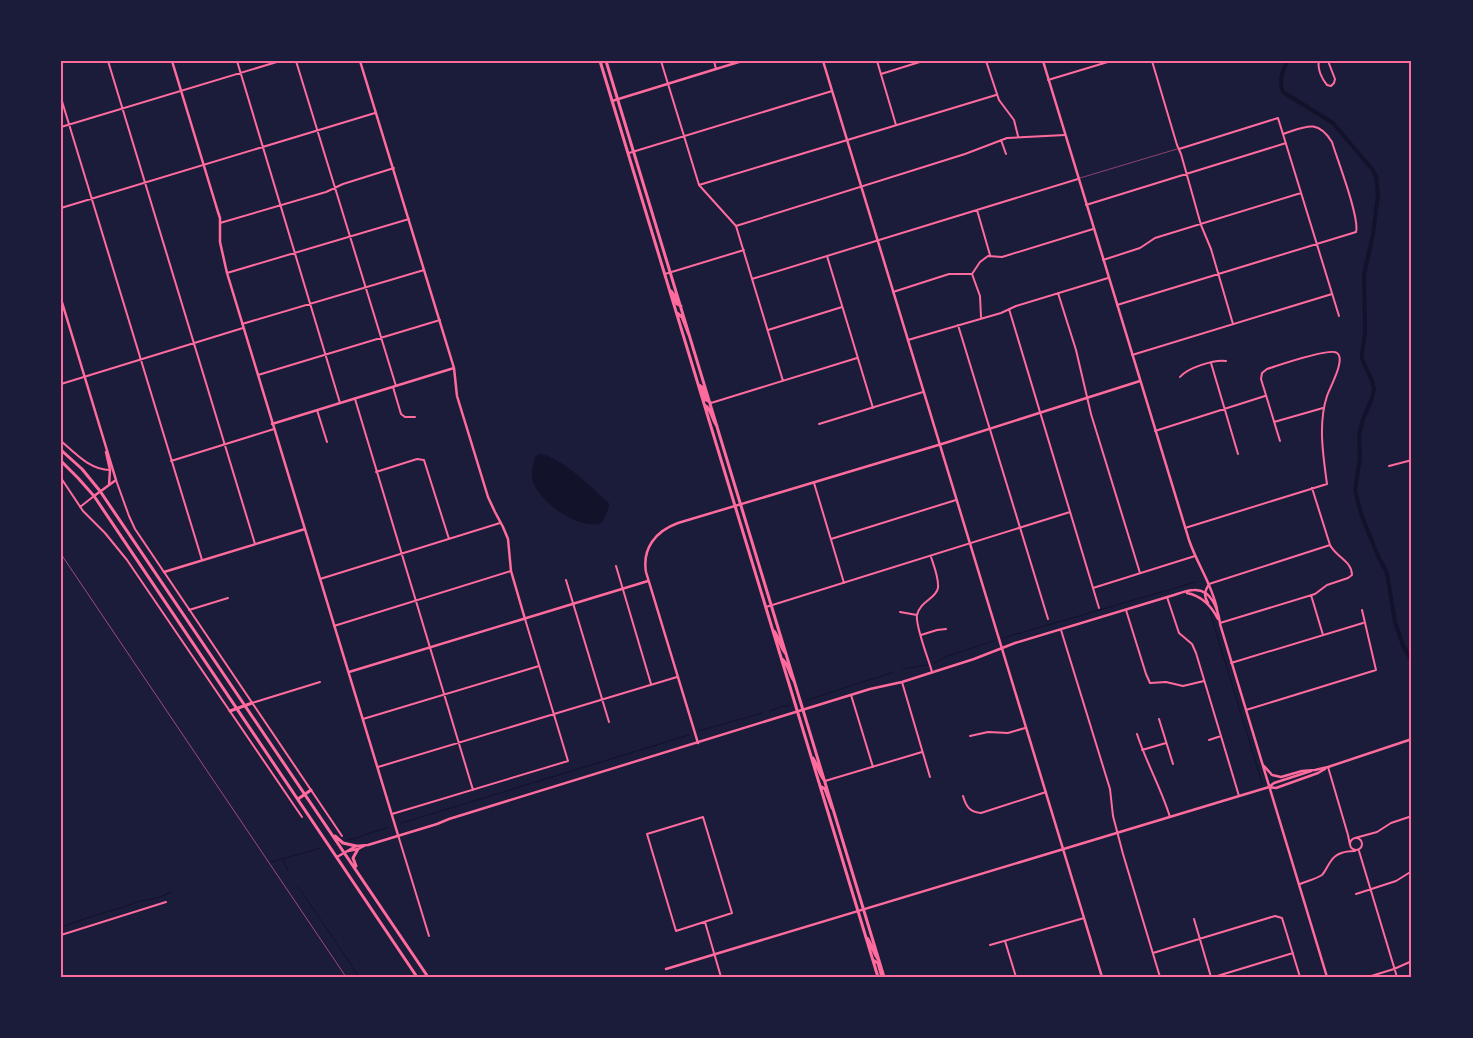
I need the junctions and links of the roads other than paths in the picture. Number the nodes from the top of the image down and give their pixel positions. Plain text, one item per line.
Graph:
1 (108, 61) edge
2 (172, 61) edge
3 (237, 61) edge
4 (280, 61) edge
5 (296, 61) edge
6 (360, 61) edge
7 (600, 61) edge
8 (606, 61) edge
9 (661, 61) edge
10 (714, 61) edge
11 (742, 61) edge
12 (823, 61) edge
13 (877, 61) edge
14 (923, 61) edge
15 (986, 61) edge
16 (1043, 61) edge
17 (1111, 61) edge
18 (1152, 61) edge
19 (1319, 61) edge
20 (1328, 61) edge
21 (717, 69) junction
22 (240, 73) junction
23 (881, 74) junction
24 (1048, 80) junction
25 (668, 84) junction
26 (182, 91) junction
27 (832, 91) junction
28 (996, 95) junction
29 (61, 98) edge
30 (618, 99) junction
31 (612, 101) junction
32 (123, 109) junction
33 (375, 113) junction
34 (69, 125) junction
35 (896, 125) junction
36 (61, 127) edge
37 (317, 130) junction
38 (1283, 134) junction
39 (1065, 135) junction
40 (684, 136) junction
41 (1018, 137) junction
42 (847, 140) junction
43 (1001, 140) junction
44 (1286, 143) junction
45 (263, 147) junction
46 (1179, 149) junction
47 (634, 151) junction
48 (628, 153) junction
49 (1006, 154) dead end
50 (204, 164) junction
51 (394, 168) junction
52 (1187, 173) junction
53 (1078, 179) junction
54 (145, 182) junction
55 (699, 185) junction
56 (861, 186) junction
57 (334, 188) junction
58 (1302, 193) junction
59 (92, 198) junction
60 (648, 199) junction
61 (642, 201) junction
62 (1086, 204) junction
63 (280, 206) junction
64 (61, 208) edge
65 (976, 210) junction
66 (409, 219) junction
67 (220, 223) junction
68 (1201, 224) junction
69 (736, 226) junction
70 (1093, 229) junction
71 (350, 237) junction
72 (877, 240) junction
73 (1317, 244) junction
74 (744, 250) junction
75 (294, 253) junction
76 (990, 255) junction
77 (827, 256) junction
78 (1103, 260) junction
79 (424, 270) junction
80 (671, 272) junction
81 (227, 273) junction
82 (665, 274) junction
83 (972, 274) junction
84 (1218, 274) junction
85 (1108, 278) junction
86 (752, 279) junction
87 (365, 288) junction
88 (669, 288) junction
89 (893, 292) junction
90 (1058, 293) junction
91 (1332, 294) junction
92 (61, 299) edge
93 (310, 304) junction
94 (1117, 305) junction
95 (681, 306) junction
96 (842, 307) junction
97 (1009, 309) junction
98 (676, 313) junction
99 (1339, 316) dead end
100 (981, 318) junction
101 (440, 320) junction
102 (1233, 324) junction
103 (958, 325) junction
104 (243, 326) junction
105 (768, 330) junction
106 (381, 338) junction
107 (692, 340) junction
108 (908, 340) junction
109 (194, 343) junction
110 (325, 355) junction
111 (1132, 355) junction
112 (858, 358) junction
113 (141, 359) junction
114 (1226, 361) dead end
115 (698, 362) junction
116 (1211, 363) junction
117 (692, 364) junction
118 (454, 368) junction
119 (258, 375) junction
120 (85, 377) junction
121 (1180, 377) dead end
122 (783, 381) junction
123 (1140, 381) junction
124 (61, 384) edge
125 (698, 385) junction
126 (394, 387) junction
127 (923, 392) junction
128 (1266, 396) junction
129 (1087, 398) junction
130 (355, 399) junction
131 (340, 403) junction
132 (711, 403) junction
133 (704, 405) junction
134 (872, 408) junction
135 (1225, 408) junction
136 (1324, 408) junction
137 (317, 410) junction
138 (1040, 413) junction
139 (415, 416) dead end
140 (1274, 422) junction
141 (272, 424) junction
142 (819, 424) dead end
143 (990, 428) junction
144 (274, 429) junction
145 (718, 429) junction
146 (1155, 431) junction
147 (103, 437) junction
148 (61, 440) edge
149 (1280, 441) dead end
150 (327, 442) dead end
151 (939, 444) junction
152 (225, 445) junction
153 (61, 450) edge
154 (1238, 454) dead end
155 (1412, 460) edge
156 (61, 461) edge
157 (172, 461) junction
158 (1389, 466) dead end
159 (110, 470) junction
160 (376, 472) junction
161 (61, 478) edge
162 (116, 480) junction
163 (814, 482) junction
164 (109, 485) junction
165 (1312, 488) junction
166 (100, 491) junction
167 (94, 496) junction
168 (956, 500) junction
169 (741, 504) junction
170 (735, 506) junction
171 (80, 507) junction
172 (1070, 512) junction
173 (500, 523) junction
174 (1020, 527) junction
175 (1185, 528) junction
176 (305, 529) junction
177 (449, 539) junction
178 (831, 539) junction
179 (255, 544) junction
180 (970, 544) junction
181 (1330, 545) junction
182 (402, 553) junction
183 (1195, 556) junction
184 (931, 557) junction
185 (202, 560) junction
186 (616, 566) dead end
187 (511, 571) junction
188 (164, 572) junction
189 (1140, 573) junction
190 (320, 579) junction
191 (566, 580) dead end
192 (648, 581) junction
193 (844, 583) junction
194 (1209, 584) junction
195 (1093, 588) junction
196 (622, 589) junction
197 (1186, 592) junction
198 (1205, 592) junction
199 (1311, 595) junction
200 (1167, 597) junction
201 (228, 598) dead end
202 (416, 600) junction
203 (1208, 603) junction
204 (573, 604) junction
205 (772, 605) junction
206 (766, 607) junction
207 (1099, 608) dead end
208 (189, 610) junction
209 (1126, 610) junction
210 (1362, 610) dead end
211 (900, 612) dead end
212 (1218, 613) junction
213 (917, 615) junction
214 (525, 619) junction
215 (1048, 619) dead end
216 (1364, 622) junction
217 (1220, 623) junction
218 (334, 626) junction
219 (773, 629) junction
220 (946, 630) dead end
221 (1061, 630) junction
222 (921, 635) junction
223 (1323, 635) junction
224 (430, 648) junction
225 (1001, 648) junction
226 (787, 655) junction
227 (782, 659) junction
228 (1232, 663) junction
229 (539, 666) junction
230 (349, 672) junction
231 (932, 672) junction
232 (677, 676) junction
233 (1205, 681) junction
234 (320, 682) dead end
235 (902, 682) junction
236 (652, 684) junction
237 (796, 684) junction
238 (444, 695) junction
239 (851, 695) junction
240 (602, 699) junction
241 (252, 703) junction
242 (245, 705) junction
243 (237, 708) junction
244 (804, 709) junction
245 (1246, 710) junction
246 (230, 711) junction
247 (798, 711) junction
248 (554, 713) junction
249 (1159, 719) dead end
250 (363, 720) junction
251 (609, 722) dead end
252 (1025, 728) junction
253 (1137, 734) dead end
254 (970, 736) dead end
255 (1221, 736) junction
256 (1412, 739) edge
257 (1209, 740) dead end
258 (459, 742) junction
259 (698, 743) junction
260 (1166, 743) junction
261 (1142, 750) junction
262 (922, 752) junction
263 (810, 753) junction
264 (1261, 761) junction
265 (1173, 764) dead end
266 (378, 767) junction
267 (873, 767) junction
268 (1328, 767) junction
269 (1315, 770) junction
270 (930, 777) dead end
271 (825, 781) junction
272 (820, 786) junction
273 (1269, 787) junction
274 (310, 790) junction
275 (473, 790) junction
276 (1046, 792) junction
277 (304, 794) junction
278 (963, 796) dead end
279 (1239, 796) junction
280 (298, 799) junction
281 (835, 812) junction
282 (392, 814) junction
283 (1412, 816) edge
284 (302, 817) dead end
285 (1170, 817) junction
286 (326, 825) junction
287 (1117, 832) junction
288 (398, 835) junction
289 (842, 835) junction
290 (342, 836) dead end
291 (1355, 838) junction
292 (836, 839) junction
293 (1350, 845) junction
294 (357, 848) junction
295 (1063, 848) junction
296 (1357, 851) junction
297 (344, 852) junction
298 (337, 856) junction
299 (1412, 871) edge
300 (359, 874) junction
301 (1298, 884) junction
302 (1370, 890) junction
303 (1356, 894) dead end
304 (166, 902) dead end
305 (864, 909) junction
306 (858, 911) junction
307 (1084, 918) junction
308 (1194, 919) dead end
309 (705, 922) junction
310 (865, 934) junction
311 (61, 935) edge
312 (429, 936) dead end
313 (1200, 939) junction
314 (1005, 941) junction
315 (990, 945) dead end
316 (1293, 952) junction
317 (715, 954) junction
318 (1153, 954) junction
319 (415, 957) junction
320 (873, 960) junction
321 (880, 961) junction
322 (1412, 961) edge
323 (409, 964) junction
324 (666, 969) dead end
325 (1394, 969) junction
326 (418, 977) edge
327 (428, 977) edge
328 (721, 977) edge
329 (878, 977) edge
330 (883, 977) edge
331 (1016, 977) edge
332 (1102, 977) edge
333 (1160, 977) edge
334 (1213, 977) edge
335 (1300, 977) edge
336 (1327, 977) edge
337 (1368, 977) edge
338 (1397, 977) edge

1 - 32 street
2 - 26 street
3 - 22 street
4 - 22 street
5 - 37 street
6 - 33 street
7 - 31 main road
8 - 30 main road
9 - 25 street
10 - 21 street
11 - 21 street
12 - 27 street
13 - 23 street
14 - 23 street
15 - 28 street
16 - 24 street
17 - 24 street
18 - 46 street
19 - 20 street
21 - 25 street
22 - 26 street
22 - 45 street
23 - 35 street
24 - 39 street
25 - 30 street
25 - 40 street
26 - 32 street
26 - 50 street
27 - 40 street
27 - 42 street
28 - 35 street
28 - 41 street
29 - 34 street
30 - 31 street
30 - 47 main road
31 - 48 main road
32 - 34 street
32 - 54 street
33 - 37 street
33 - 51 street
34 - 36 street
34 - 59 street
35 - 42 street
37 - 45 street
37 - 57 street
38 - 44 street
38 - 46 street
38 - 73 street
39 - 41 street
39 - 53 street
40 - 47 street
40 - 55 street
41 - 43 street
42 - 55 street
42 - 56 street
43 - 49 street
43 - 56 street
44 - 52 street
44 - 58 street
45 - 50 street
45 - 63 street
46 - 52 street
46 - 53 lane
47 - 48 street
47 - 60 main road
48 - 61 main road
50 - 54 street
50 - 67 street
51 - 57 street
51 - 66 street
52 - 62 street
52 - 68 street
53 - 62 street
53 - 65 street
54 - 59 street
54 - 109 street
55 - 69 street
56 - 69 street
56 - 72 street
57 - 63 street
57 - 71 street
58 - 68 street
58 - 73 street
59 - 64 street
59 - 113 street
60 - 61 main road
60 - 80 main road
61 - 82 main road
62 - 70 street
63 - 67 street
63 - 75 street
65 - 72 street
65 - 76 street
66 - 71 street
66 - 79 street
67 - 81 street
68 - 78 street
68 - 84 street
69 - 74 street
70 - 76 street
70 - 78 street
71 - 75 street
71 - 87 street
72 - 77 street
72 - 89 street
73 - 84 street
73 - 91 street
74 - 80 street
74 - 86 street
75 - 81 street
75 - 93 street
76 - 83 street
77 - 86 street
77 - 96 street
78 - 85 street
79 - 87 street
79 - 101 street
80 - 82 street
80 - 95 main road
81 - 104 street
82 - 88 main road
83 - 89 street
83 - 100 street
84 - 94 street
84 - 102 street
85 - 90 street
85 - 94 street
86 - 105 street
87 - 93 street
87 - 106 street
88 - 95 main road
88 - 98 main road
89 - 108 street
90 - 97 street
90 - 129 street
91 - 99 street
91 - 102 street
92 - 120 street
93 - 104 street
93 - 110 street
94 - 111 street
95 - 107 main road
96 - 105 street
96 - 112 street
97 - 100 street
97 - 138 street
98 - 107 main road
98 - 117 main road
100 - 103 street
101 - 106 street
101 - 118 street
102 - 111 street
103 - 108 street
103 - 143 street
104 - 109 street
104 - 119 street
105 - 122 street
106 - 110 street
106 - 126 street
107 - 115 main road
108 - 127 street
109 - 113 street
109 - 152 street
110 - 119 street
110 - 131 street
111 - 123 street
112 - 122 street
112 - 134 street
113 - 120 street
113 - 157 street
114 - 116 street
115 - 117 main road
115 - 132 main road
116 - 121 street
116 - 135 street
117 - 125 main road
118 - 126 street
118 - 173 street
119 - 141 street
120 - 124 street
120 - 147 street
122 - 132 street
123 - 129 street
123 - 146 street
125 - 132 main road
125 - 133 main road
126 - 130 street
126 - 139 street
127 - 134 street
127 - 151 street
128 - 135 street
128 - 136 street
128 - 140 street
129 - 138 street
129 - 189 street
130 - 131 street
130 - 160 street
131 - 137 street
132 - 145 main road
133 - 145 main road
133 - 170 main road
134 - 142 street
135 - 146 street
135 - 154 street
136 - 140 street
136 - 165 street
137 - 141 street
137 - 150 street
138 - 143 street
138 - 172 street
140 - 149 street
141 - 144 street
143 - 151 street
143 - 174 street
144 - 152 street
144 - 176 street
145 - 169 main road
146 - 175 street
147 - 159 street
147 - 162 street
148 - 159 street
151 - 163 street
151 - 168 street
152 - 157 street
152 - 179 street
153 - 166 main road
155 - 158 street
156 - 167 main road
157 - 185 street
159 - 164 street
160 - 177 street
160 - 182 street
161 - 171 street
162 - 164 street
162 - 188 street
163 - 169 street
163 - 178 street
164 - 166 street
165 - 175 street
165 - 181 street
166 - 167 street
166 - 242 main road
167 - 171 street
167 - 243 main road
168 - 178 street
168 - 180 street
169 - 170 street
169 - 205 main road
170 - 192 street
170 - 206 main road
171 - 246 street
172 - 174 street
172 - 195 street
173 - 177 street
173 - 187 street
174 - 180 street
174 - 215 street
175 - 183 street
176 - 179 street
176 - 190 street
177 - 182 street
178 - 193 street
179 - 185 street
180 - 184 street
180 - 225 street
181 - 194 street
181 - 199 street
182 - 190 street
182 - 202 street
183 - 189 street
183 - 194 street
184 - 193 street
184 - 213 street
185 - 188 street
186 - 196 street
187 - 202 street
187 - 214 street
188 - 208 street
189 - 195 street
190 - 218 street
191 - 204 street
192 - 196 street
192 - 232 street
193 - 205 street
194 - 198 street
194 - 212 street
195 - 207 street
196 - 204 street
196 - 236 street
197 - 198 street
197 - 200 street
197 - 203 street
198 - 203 street
198 - 212 street
199 - 217 street
199 - 223 street
200 - 209 street
200 - 233 street
201 - 208 street
202 - 218 street
202 - 224 street
203 - 217 street
204 - 214 street
204 - 240 street
205 - 206 street
205 - 226 main road
206 - 219 main road
208 - 241 street
209 - 221 street
209 - 233 street
210 - 216 street
211 - 213 street
212 - 217 street
213 - 222 street
214 - 224 street
214 - 229 street
216 - 223 street
216 - 245 street
217 - 228 street
218 - 230 street
219 - 226 main road
219 - 227 main road
220 - 222 street
221 - 225 street
221 - 287 street
222 - 231 street
223 - 228 street
224 - 230 street
224 - 238 street
225 - 231 street
225 - 252 street
226 - 237 main road
227 - 237 main road
227 - 247 main road
228 - 245 street
229 - 238 street
229 - 248 street
230 - 250 street
231 - 235 street
232 - 236 street
232 - 259 street
233 - 255 street
234 - 241 street
235 - 239 street
235 - 262 street
236 - 240 street
237 - 244 main road
238 - 250 street
238 - 258 street
239 - 244 street
239 - 267 street
240 - 248 street
240 - 251 street
241 - 242 main road
241 - 274 street
242 - 243 main road
242 - 277 main road
243 - 246 main road
243 - 280 main road
244 - 247 street
244 - 271 main road
245 - 264 street
246 - 284 street
247 - 259 street
247 - 263 main road
248 - 258 street
248 - 275 street
249 - 260 street
250 - 266 street
252 - 254 street
252 - 276 street
253 - 261 street
255 - 257 street
255 - 279 street
256 - 268 street
258 - 266 street
258 - 275 street
259 - 288 street
260 - 261 street
260 - 265 street
261 - 285 street
262 - 267 street
262 - 270 street
263 - 271 main road
263 - 272 main road
264 - 269 street
264 - 273 street
266 - 282 street
267 - 271 street
268 - 269 street
268 - 273 street
268 - 293 street
269 - 273 street
271 - 281 main road
272 - 281 main road
272 - 292 main road
273 - 279 street
273 - 301 street
274 - 277 main road
274 - 290 street
275 - 282 street
276 - 278 street
276 - 295 street
277 - 280 main road
277 - 286 main road
279 - 285 street
280 - 298 main road
281 - 289 main road
282 - 288 street
283 - 291 street
285 - 287 street
286 - 294 main road
286 - 297 main road
287 - 295 street
287 - 318 street
288 - 294 street
288 - 312 street
289 - 292 main road
289 - 305 main road
291 - 293 street
291 - 296 street
292 - 306 main road
293 - 296 street
294 - 297 street
294 - 300 main road
295 - 305 street
295 - 307 street
296 - 301 street
296 - 302 street
297 - 298 street
297 - 300 main road
298 - 323 main road
299 - 302 street
300 - 319 main road
301 - 336 street
302 - 303 street
302 - 325 street
304 - 311 street
305 - 306 street
305 - 321 main road
306 - 310 main road
306 - 317 street
307 - 314 street
307 - 332 street
308 - 313 street
309 - 309 street
309 - 317 street
310 - 320 main road
310 - 321 main road
313 - 316 street
313 - 318 street
313 - 334 street
314 - 315 street
314 - 331 street
316 - 334 street
316 - 335 street
317 - 324 street
317 - 328 street
318 - 333 street
319 - 323 main road
319 - 327 main road
320 - 329 main road
320 - 330 main road
321 - 330 main road
322 - 325 street
323 - 326 main road
325 - 337 street
325 - 338 street

